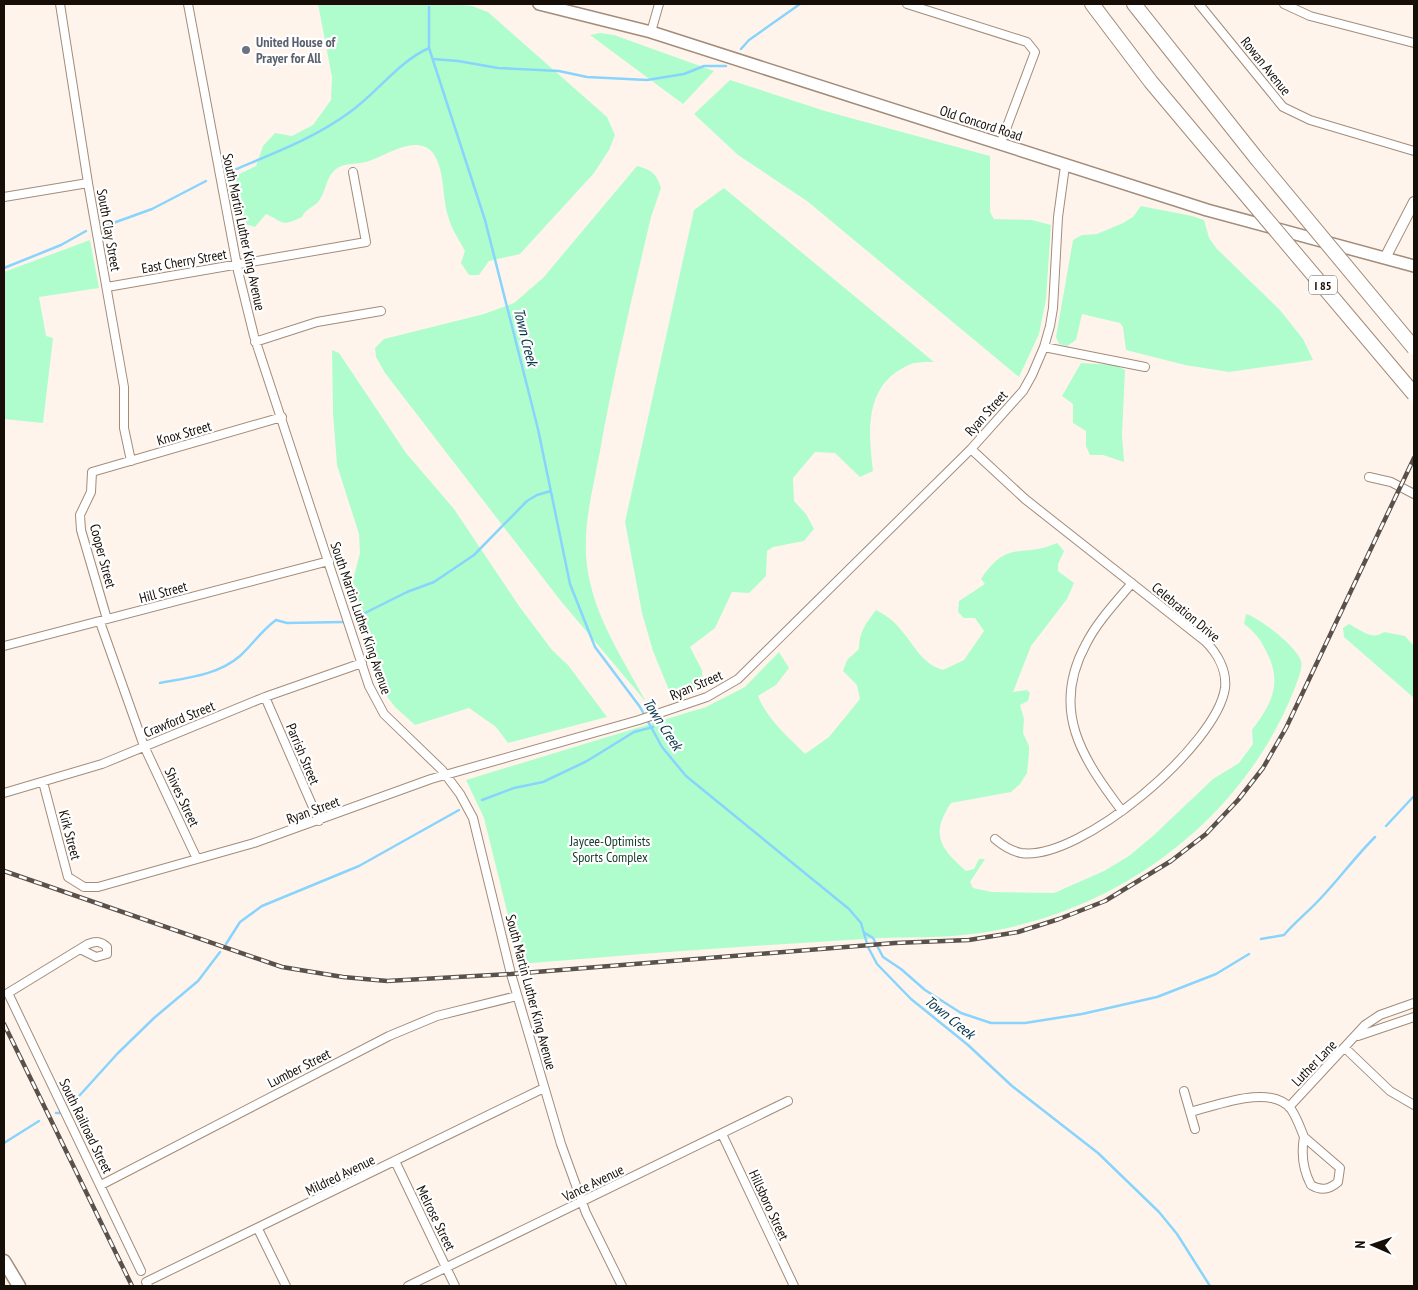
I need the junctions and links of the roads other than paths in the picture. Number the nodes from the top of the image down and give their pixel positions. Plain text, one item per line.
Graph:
1 (60, 4) edge
2 (188, 4) edge
3 (539, 4) edge
4 (659, 4) edge
5 (907, 4) edge
6 (1092, 4) edge
7 (1134, 4) edge
8 (1199, 4) edge
9 (1284, 4) edge
10 (651, 32) junction
11 (1414, 43) edge
12 (1000, 145) junction
13 (1414, 151) edge
14 (1065, 166) junction
15 (353, 172) dead end
16 (88, 183) junction
17 (4, 197) edge
18 (1414, 202) edge
19 (1385, 258) junction
20 (236, 264) junction
21 (1414, 266) edge
22 (106, 287) junction
23 (381, 311) dead end
24 (255, 342) junction
25 (1044, 348) junction
26 (1414, 348) edge
27 (1145, 368) dead end
28 (1414, 394) edge
29 (282, 417) junction
30 (970, 450) junction
31 (131, 461) junction
32 (92, 472) joint
33 (1369, 477) dead end
34 (1414, 494) edge
35 (329, 561) junction
36 (1132, 583) junction
37 (103, 621) junction
38 (4, 646) edge
39 (362, 663) junction
40 (265, 697) junction
41 (144, 746) junction
42 (446, 776) junction
43 (42, 782) junction
44 (4, 793) edge
45 (1122, 811) junction
46 (319, 821) junction
47 (994, 839) dead end
48 (197, 859) junction
49 (84, 887) joint
50 (82, 948) dead end
51 (517, 996) junction
52 (1414, 1003) edge
53 (1414, 1017) edge
54 (1358, 1036) junction
55 (1345, 1048) junction
56 (544, 1088) junction
57 (1184, 1091) dead end
58 (788, 1101) dead end
59 (1414, 1105) edge
60 (1289, 1107) junction
61 (1190, 1112) junction
62 (1194, 1129) dead end
63 (722, 1134) junction
64 (1304, 1137) junction
65 (395, 1161) junction
66 (101, 1185) junction
67 (582, 1202) junction
68 (258, 1229) junction
69 (4, 1261) edge
70 (446, 1268) junction
71 (141, 1271) dead end
72 (147, 1284) edge
73 (19, 1286) edge
74 (286, 1286) edge
75 (408, 1286) edge
76 (455, 1286) edge
77 (622, 1286) edge
78 (794, 1286) edge

1 - 16 street, South Clay Street
2 - 20 street, South Martin Luther King Avenue
3 - 10 main road, Old Concord Road
4 - 10 street
5 - 12 street
6 - 28 highway, I 85, bridge
7 - 26 highway, I 85, bridge
8 - 13 street, Rowan Avenue
9 - 11 street
10 - 12 main road, Old Concord Road
12 - 14 main road, Old Concord Road
14 - 19 main road, Old Concord Road
14 - 25 street, Ryan Street
15 - 20 street, East Cherry Street
16 - 17 street
16 - 22 street, South Clay Street
18 - 19 street
19 - 21 main road, Old Concord Road
20 - 22 street, East Cherry Street
20 - 24 street, South Martin Luther King Avenue
22 - 31 street, South Clay Street
23 - 24 street
24 - 29 street, South Martin Luther King Avenue
25 - 27 street
25 - 30 street, Ryan Street
29 - 31 street, Knox Street
29 - 35 street, South Martin Luther King Avenue
30 - 36 street, Celebration Drive
30 - 42 street, Ryan Street
31 - 32 street, Knox Street
32 - 37 street, Cooper Street
33 - 34 street
35 - 37 street, Hill Street
35 - 39 street, South Martin Luther King Avenue
36 - 45 street
36 - 45 street, Celebration Drive
37 - 38 street, Hill Street
37 - 41 street, Cooper Street
39 - 40 street, Crawford Street
39 - 42 street, South Martin Luther King Avenue
40 - 41 street, Crawford Street
40 - 46 street, Parrish Street
41 - 43 street, Crawford Street
41 - 48 street, Shives Street
42 - 46 street, Ryan Street
42 - 51 street, South Martin Luther King Avenue
43 - 44 street, Crawford Street
43 - 49 street, Kirk Street
45 - 47 street, Celebration Drive
46 - 48 street, Ryan Street
48 - 49 street, Ryan Street
50 - 66 street, South Railroad Street
51 - 56 street, South Martin Luther King Avenue
51 - 66 street, Lumber Street
52 - 54 street, Luther Lane
53 - 54 street, Luther Lane
54 - 55 street, Luther Lane
55 - 59 street
55 - 60 street, Luther Lane
56 - 65 street, Mildred Avenue
56 - 67 street, South Martin Luther King Avenue
57 - 61 street
58 - 63 street, Vance Avenue
60 - 61 street
60 - 64 street
61 - 62 street
63 - 67 street, Vance Avenue
63 - 78 street, Hillsboro Street
64 - 64 street
65 - 68 street, Mildred Avenue
65 - 70 street, Melrose Street
66 - 71 street, South Railroad Street
67 - 70 street, Vance Avenue
67 - 77 street, South Martin Luther King Avenue
68 - 72 street, Mildred Avenue
68 - 74 street
69 - 73 main road
70 - 75 street, Vance Avenue
70 - 76 street, Melrose Street

